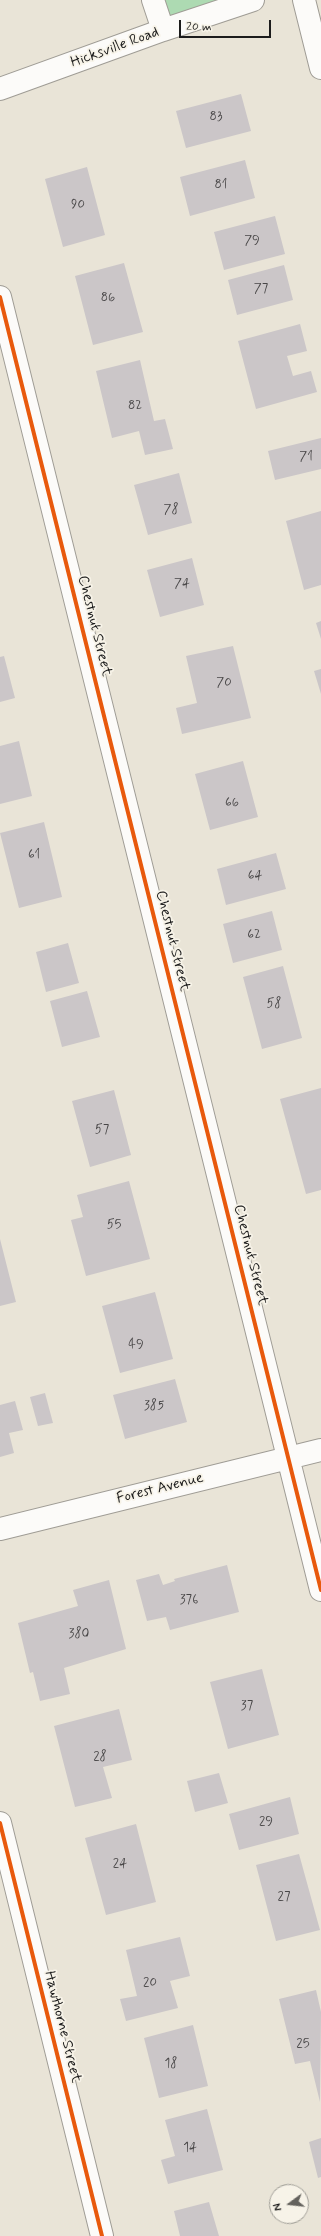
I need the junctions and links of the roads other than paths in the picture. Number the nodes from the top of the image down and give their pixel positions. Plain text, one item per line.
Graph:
1 (153, 0) edge
2 (253, 0) edge
3 (304, 0) edge
4 (163, 30) junction
5 (321, 68) edge
6 (0, 89) edge
7 (0, 297) edge
8 (321, 1450) edge
9 (288, 1458) junction
10 (0, 1529) edge
11 (321, 1590) edge
12 (0, 1823) edge
13 (102, 2236) edge

1 - 4 street
2 - 4 street, Hicksville Road
3 - 5 street
4 - 6 street, Hicksville Road
7 - 9 street, Chestnut Street
8 - 9 street, Forest Avenue
9 - 10 street, Forest Avenue
9 - 11 street, Chestnut Street
12 - 13 street, Hawthorne Street

